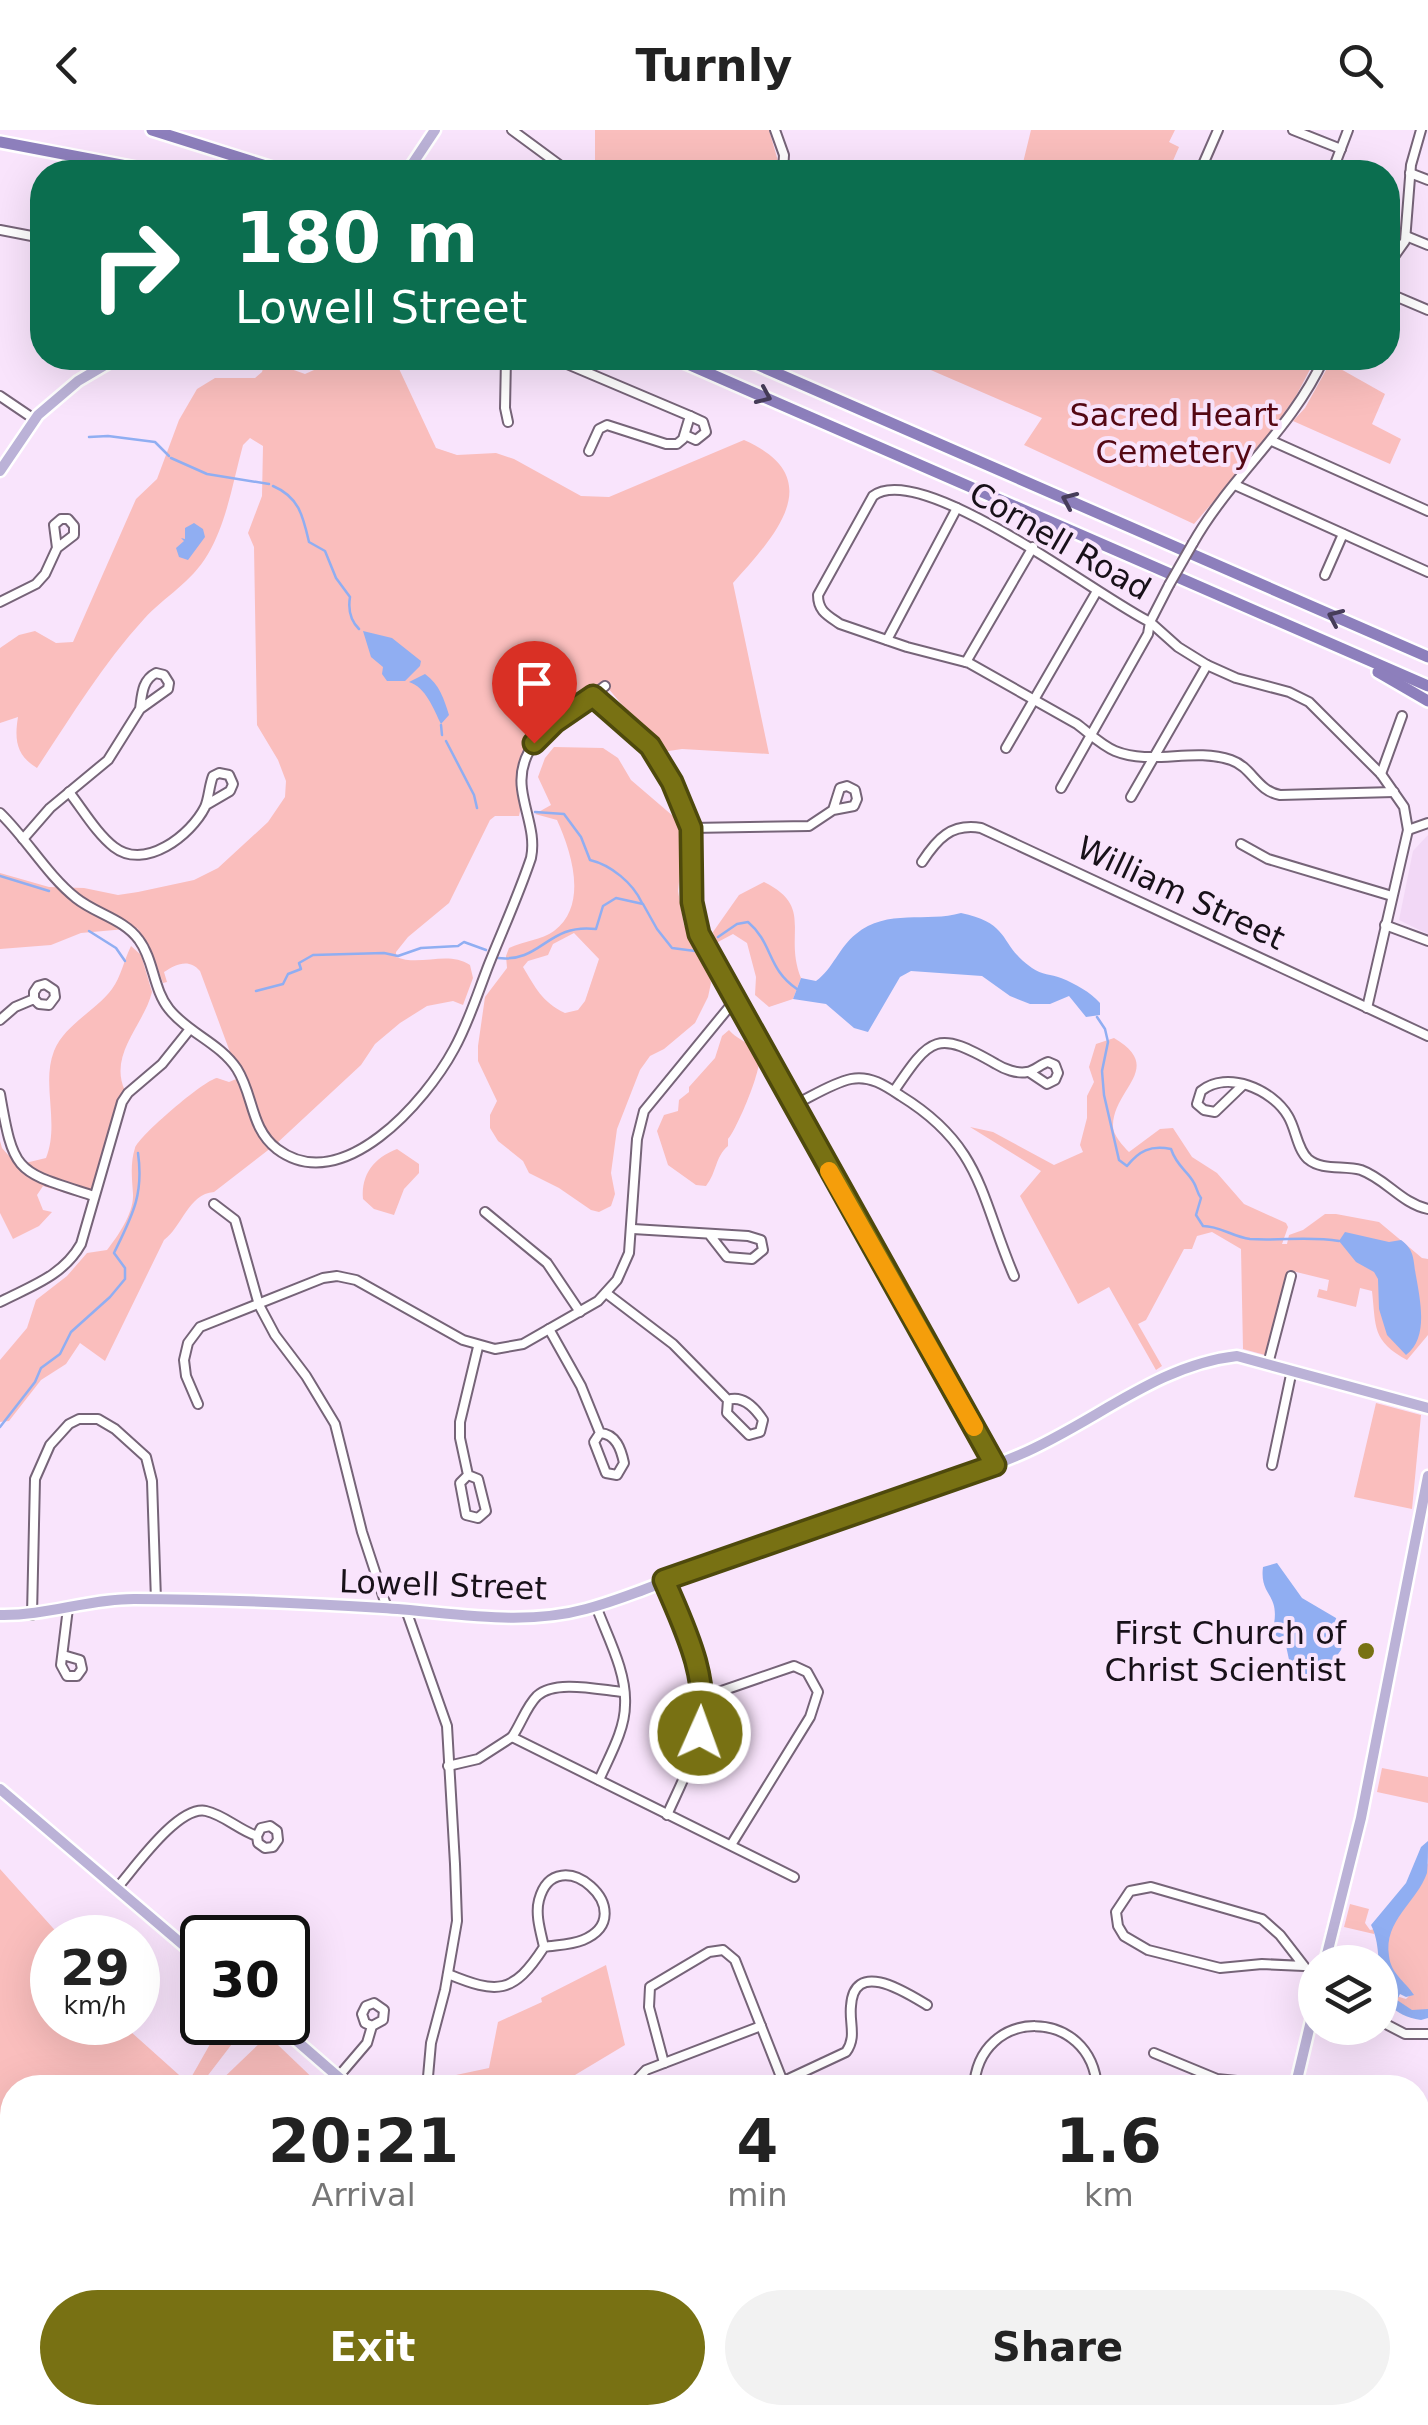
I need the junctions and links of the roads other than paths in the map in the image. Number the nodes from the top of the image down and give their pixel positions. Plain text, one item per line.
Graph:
1 (152, 130) edge
2 (435, 130) edge
3 (512, 130) edge
4 (775, 130) edge
5 (1218, 130) edge
6 (1293, 130) edge
7 (1348, 130) edge
8 (1421, 130) edge
9 (0, 142) edge
10 (1341, 149) junction
11 (95, 160) edge
12 (247, 160) edge
13 (415, 160) edge
14 (553, 160) edge
15 (784, 160) edge
16 (1207, 160) edge
17 (1337, 160) edge
18 (1410, 173) junction
19 (1428, 180) edge
20 (0, 230) edge
21 (30, 236) edge
22 (1406, 236) junction
23 (1428, 245) edge
24 (1400, 248) edge
25 (1400, 298) edge
26 (1428, 310) edge
27 (97, 370) edge
28 (506, 370) edge
29 (581, 370) edge
30 (702, 370) edge
31 (770, 370) edge
32 (1318, 370) edge
33 (0, 396) edge
34 (690, 416) junction
35 (34, 419) junction
36 (508, 422) dead end
37 (684, 435) junction
38 (1272, 442) junction
39 (588, 451) dead end
40 (0, 472) edge
41 (1235, 485) junction
42 (957, 508) junction
43 (1428, 511) edge
44 (1343, 534) junction
45 (1033, 547) junction
46 (57, 548) dead end
47 (1428, 572) edge
48 (1325, 575) dead end
49 (1097, 590) junction
50 (0, 602) edge
51 (1150, 622) junction
52 (887, 640) junction
53 (1428, 654) edge
54 (1355, 655) junction
55 (966, 662) junction
56 (1207, 665) junction
57 (605, 686) dead end
58 (1428, 686) edge
59 (593, 696) junction
60 (1034, 700) junction
61 (1428, 701) edge
62 (140, 709) junction
63 (1402, 716) dead end
64 (1090, 734) junction
65 (1006, 748) dead end
66 (1154, 758) junction
67 (1381, 774) junction
68 (1061, 788) dead end
69 (69, 792) junction
70 (1394, 792) junction
71 (1131, 796) dead end
72 (206, 805) dead end
73 (833, 810) dead end
74 (0, 813) edge
75 (1428, 823) edge
76 (691, 828) junction
77 (1408, 830) junction
78 (23, 839) junction
79 (1241, 844) dead end
80 (922, 862) dead end
81 (1392, 896) junction
82 (1386, 924) junction
83 (1428, 941) edge
84 (34, 999) dead end
85 (736, 1000) junction
86 (1367, 1008) junction
87 (0, 1020) edge
88 (190, 1029) junction
89 (1428, 1036) edge
90 (1029, 1072) dead end
91 (1243, 1086) junction
92 (894, 1092) junction
93 (0, 1094) edge
94 (794, 1105) junction
95 (94, 1196) junction
96 (214, 1204) dead end
97 (1428, 1209) edge
98 (485, 1212) dead end
99 (633, 1230) junction
100 (709, 1234) junction
101 (1014, 1276) dead end
102 (1291, 1276) dead end
103 (606, 1293) junction
104 (0, 1302) edge
105 (260, 1305) junction
106 (580, 1312) junction
107 (549, 1330) junction
108 (478, 1347) junction
109 (1268, 1364) junction
110 (1292, 1370) junction
111 (728, 1400) junction
112 (198, 1404) dead end
113 (1428, 1408) edge
114 (600, 1433) junction
115 (995, 1465) junction
116 (1272, 1465) dead end
117 (468, 1474) junction
118 (1428, 1476) edge
119 (1426, 1497) edge
120 (664, 1580) junction
121 (156, 1600) junction
122 (596, 1606) junction
123 (68, 1608) junction
124 (387, 1608) junction
125 (406, 1610) junction
126 (0, 1615) edge
127 (32, 1615) junction
128 (63, 1655) dead end
129 (623, 1692) junction
130 (704, 1697) junction
131 (512, 1737) junction
132 (448, 1766) junction
133 (600, 1780) junction
134 (0, 1789) edge
135 (667, 1815) junction
136 (256, 1836) dead end
137 (731, 1845) junction
138 (794, 1877) dead end
139 (117, 1888) junction
140 (180, 1942) edge
141 (1329, 1945) edge
142 (544, 1947) junction
143 (1304, 1966) joint
144 (448, 1974) junction
145 (927, 2005) dead end
146 (372, 2026) dead end
147 (761, 2026) junction
148 (1398, 2030) edge
149 (1428, 2034) edge
150 (302, 2045) edge
151 (1305, 2045) edge
152 (1154, 2053) dead end
153 (664, 2063) junction
154 (337, 2075) edge
155 (339, 2075) edge
156 (429, 2075) edge
157 (641, 2075) edge
158 (780, 2075) edge
159 (797, 2075) edge
160 (976, 2075) edge
161 (1094, 2075) edge
162 (1204, 2075) edge
163 (1298, 2075) edge

1 - 12 highway
2 - 13 main road
3 - 14 street
4 - 15 street
5 - 16 street
6 - 10 street
7 - 10 street
8 - 18 street
9 - 11 highway
10 - 17 street
18 - 19 street
18 - 22 street
20 - 21 street
22 - 23 street
22 - 24 street
25 - 26 street
27 - 35 main road
28 - 36 street
29 - 34 street
30 -> 54 highway
53 -> 31 highway
32 - 38 street
33 - 35 street
34 - 37 street
34 - 37 street
35 - 40 main road
37 - 39 street
38 - 41 street
38 - 43 street
41 - 44 street
41 - 51 street, bridge
42 - 45 street, Cornell Road
42 - 52 street
42 - 52 street, Cornell Road
44 - 47 street
44 - 48 street
45 - 49 street, Cornell Road
45 - 55 street
46 - 50 street
49 - 51 street, Cornell Road
49 - 60 street
51 - 56 street, Cornell Road
51 - 64 street
52 - 55 street
54 - 58 highway
54 - 61 highway
55 - 60 street
56 - 66 street
56 - 67 street, Cornell Road
57 - 59 street
59 - 76 street
59 - 88 street
60 - 64 street
60 - 65 street
62 - 62 street
62 - 69 street
63 - 67 street
64 - 66 street
64 - 68 street
66 - 70 street
66 - 71 street
67 - 70 street, Cornell Road
69 - 72 street
69 - 78 street
70 - 77 street, Cornell Road
73 - 76 street
74 - 78 street
75 - 77 street
76 - 85 street
77 - 81 street
78 - 88 street
79 - 81 street
80 - 86 street, William Street
81 - 82 street
82 - 83 street
82 - 86 street
84 - 87 street
85 - 94 street
85 - 99 street
86 - 89 street, William Street
88 - 95 street
90 - 92 street
91 - 91 street
91 - 97 street
92 - 94 street
92 - 101 street
93 - 95 street
94 - 115 street
95 - 104 street
96 - 105 street
98 - 106 street
99 - 100 street
99 - 103 street
100 - 100 street
102 - 109 street
103 - 106 street
103 - 111 street
105 - 108 street
105 - 112 street
105 - 124 street
106 - 107 street
107 - 108 street
107 - 114 street
108 - 117 street
109 - 110 main road, Lowell Street
109 - 115 main road, Lowell Street
110 - 113 main road, Lowell Street
110 - 116 street
111 - 111 street
114 - 114 street
115 - 120 main road, Lowell Street
117 - 117 street
118 - 119 main road
119 - 141 main road
120 - 122 main road, Lowell Street
120 - 130 street
121 - 123 main road, Lowell Street
121 - 124 main road, Lowell Street
121 - 127 street
122 - 125 main road, Lowell Street
122 - 129 street
123 - 127 main road, Lowell Street
123 - 128 street
124 - 125 main road, Lowell Street
125 - 132 street
126 - 127 main road, Lowell Street
129 - 131 street
129 - 133 street
130 - 135 street
130 - 137 street
131 - 132 street
131 - 133 street
132 - 144 street
133 - 135 street
134 - 139 main road
135 - 137 street
136 - 139 street
137 - 138 street
139 - 140 main road
142 - 142 street
142 - 144 street
143 - 143 street
144 - 156 street
145 - 159 street
146 - 155 street
147 - 153 street
147 - 153 street
147 - 158 street
148 - 149 street
150 - 154 main road
151 - 163 main road
152 - 162 street
153 - 157 street
160 - 161 street

